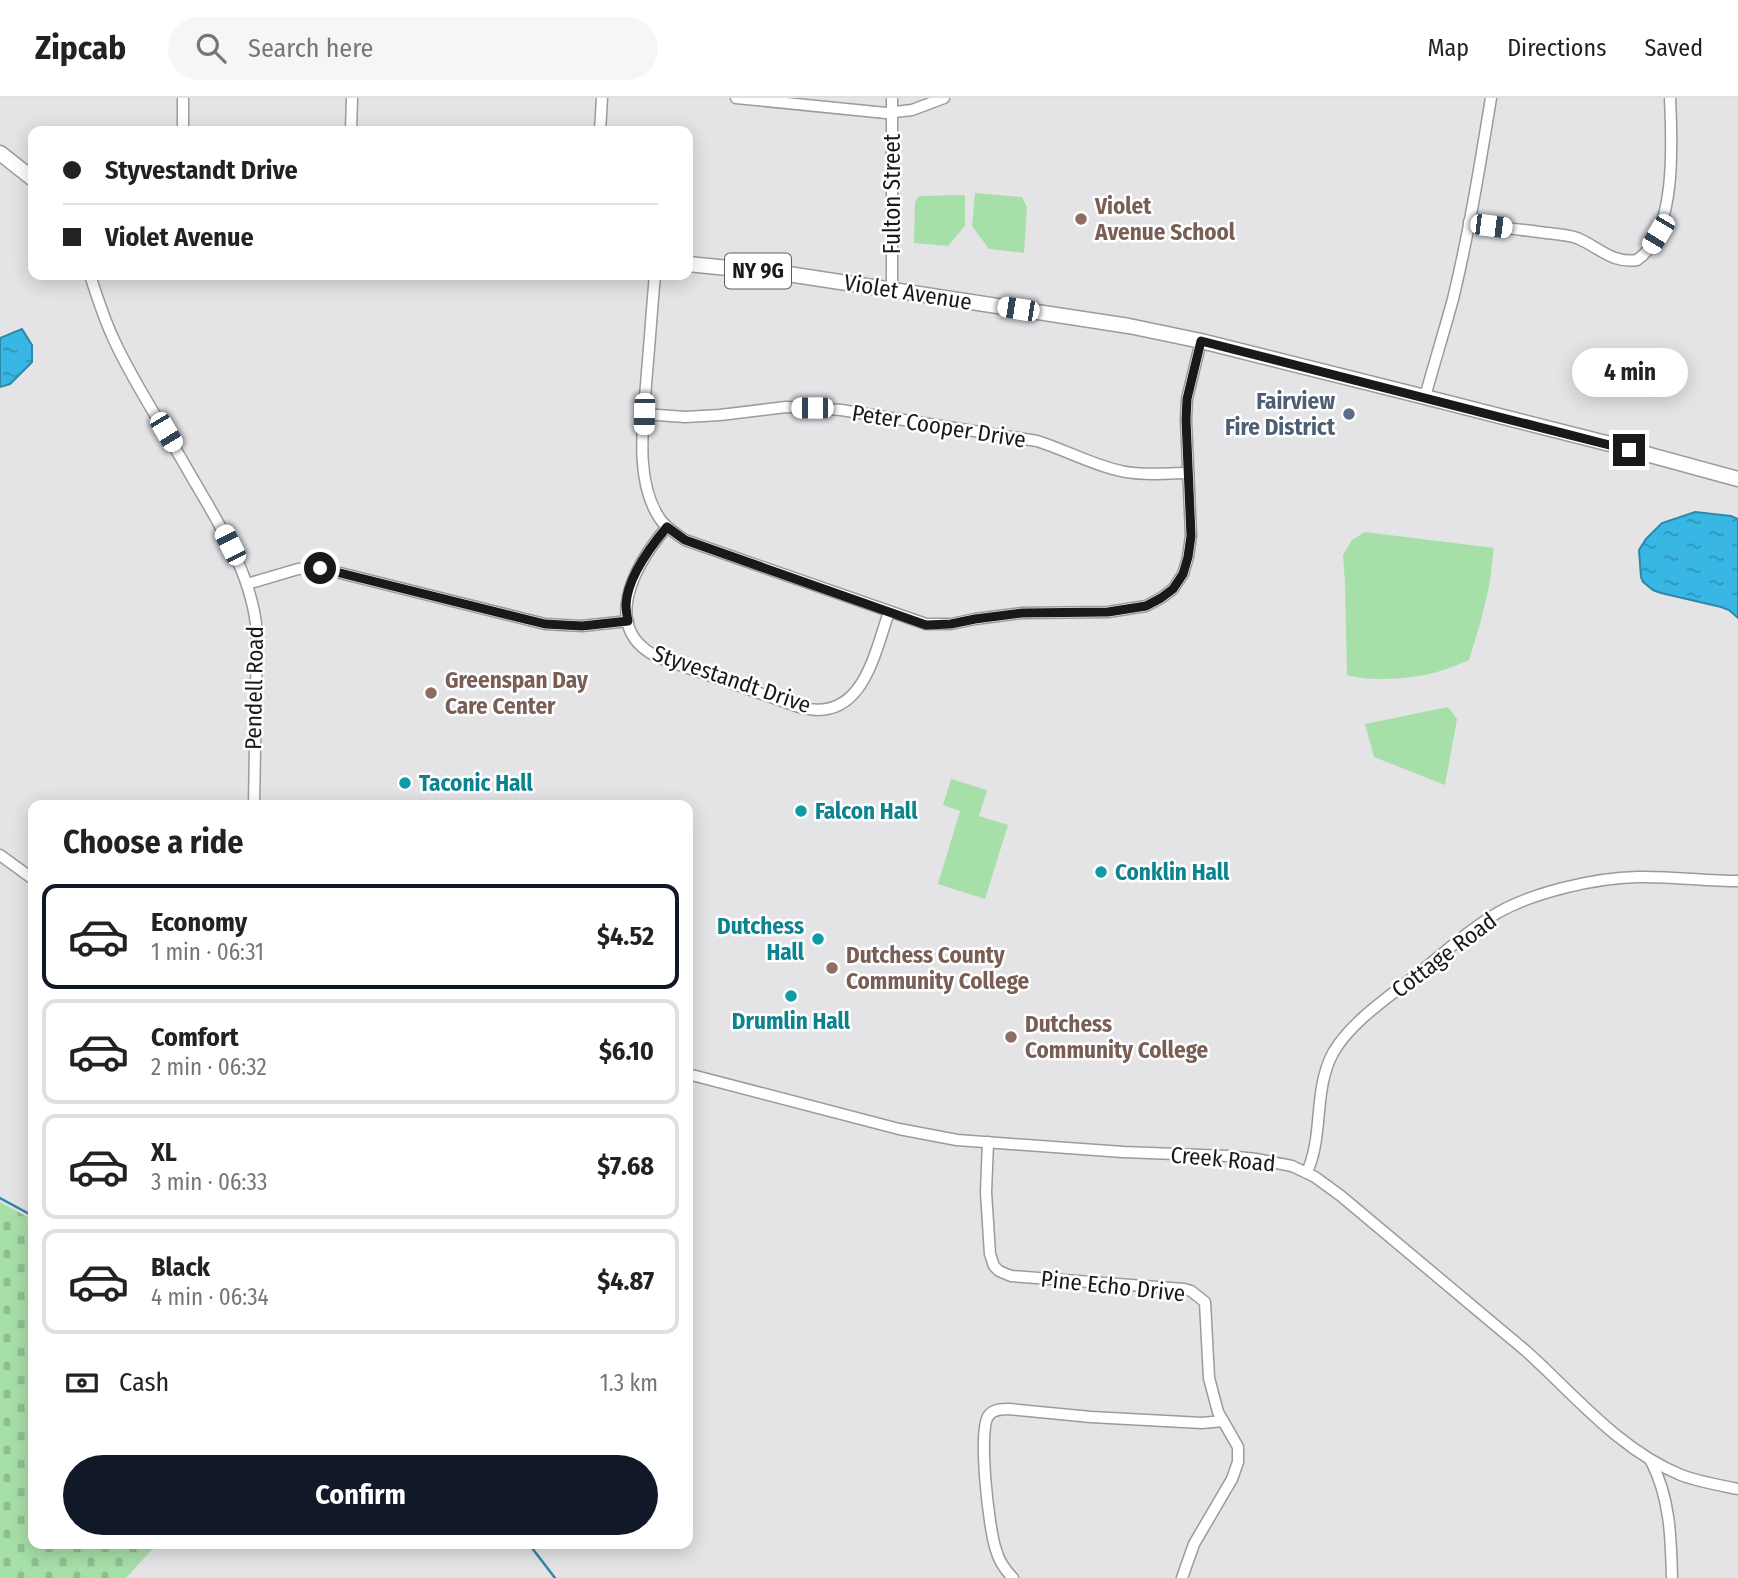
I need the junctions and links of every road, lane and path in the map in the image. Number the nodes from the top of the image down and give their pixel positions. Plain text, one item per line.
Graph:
1 (183, 98) edge
2 (352, 98) edge
3 (602, 98) edge
4 (736, 98) edge
5 (892, 98) edge
6 (944, 98) edge
7 (1490, 98) edge
8 (1670, 98) edge
9 (892, 113) junction
10 (183, 126) edge
11 (351, 126) edge
12 (600, 126) edge
13 (0, 153) edge
14 (28, 174) edge
15 (1469, 222) junction
16 (693, 264) edge
17 (92, 280) edge
18 (655, 280) edge
19 (892, 289) junction
20 (1201, 341) junction
21 (1425, 397) junction
22 (644, 414) junction
23 (1188, 473) junction
24 (1738, 480) edge
25 (667, 527) junction
26 (247, 584) junction
27 (889, 612) junction
28 (628, 621) junction
29 (254, 800) edge
30 (0, 855) edge
31 (28, 875) edge
32 (1738, 881) edge
33 (693, 1075) edge
34 (988, 1142) junction
35 (1307, 1172) junction
36 (1223, 1422) junction
37 (1649, 1458) junction
38 (1738, 1489) edge
39 (1013, 1578) edge
40 (1182, 1578) edge
41 (1672, 1578) edge

1 - 10 street
2 - 11 street
3 - 12 street
4 - 9 street
5 - 9 street, Fulton Street
6 - 9 street
7 - 15 street
8 - 15 street
9 - 19 street, Fulton Street
13 - 14 main road
15 - 21 street
16 - 19 main road, Violet Avenue / NY 9G
17 - 26 street, Pendell Road
18 - 22 street
19 - 20 main road, Violet Avenue / NY 9G
20 - 21 main road, Violet Avenue / NY 9G
20 - 23 street
21 - 24 main road, Violet Avenue / NY 9G
22 - 23 street, Peter Cooper Drive
22 - 25 street
23 - 27 street
25 - 27 street
25 - 28 street
26 - 28 street
26 - 29 street, Pendell Road
27 - 28 street, Styvestandt Drive
30 - 31 street
32 - 35 street, Cottage Road
33 - 34 street, Creek Road
34 - 35 street, Creek Road
34 - 36 street, Pine Echo Drive
35 - 37 street, Creek Road
36 - 39 street
36 - 40 street
37 - 38 street, Creek Road
37 - 41 street

